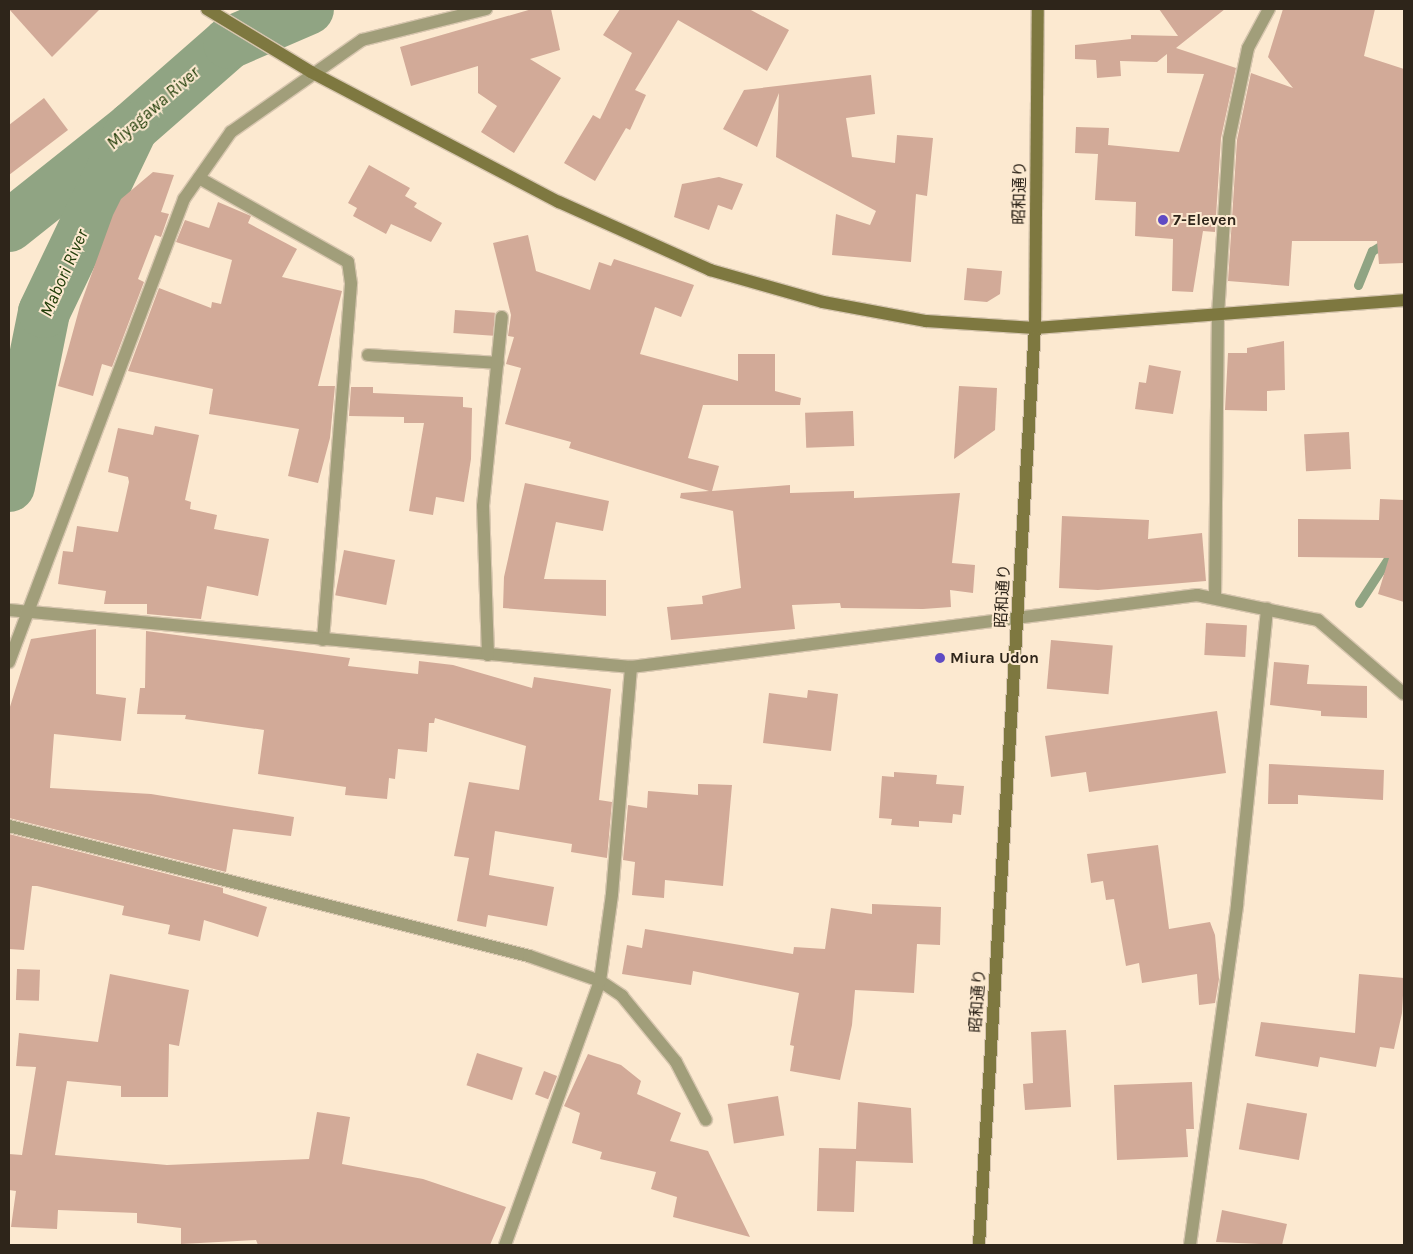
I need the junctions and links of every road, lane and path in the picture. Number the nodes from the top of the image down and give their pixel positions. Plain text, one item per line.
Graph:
1 (207, 9) edge
2 (486, 9) edge
3 (1038, 9) edge
4 (1269, 9) edge
5 (311, 72) junction
6 (199, 178) junction
7 (1404, 300) edge
8 (1218, 315) junction
9 (502, 317) dead end
10 (1035, 328) junction
11 (368, 355) dead end
12 (498, 363) junction
13 (1216, 598) junction
14 (1267, 609) junction
15 (9, 610) edge
16 (27, 614) junction
17 (1018, 620) junction
18 (323, 640) junction
19 (488, 655) junction
20 (9, 662) edge
21 (631, 667) junction
22 (1404, 694) edge
23 (9, 826) edge
24 (600, 981) junction
25 (706, 1120) dead end
26 (505, 1245) edge
27 (979, 1245) edge
28 (1190, 1245) edge

1 - 5 street
2 - 5 street
3 - 10 street, 昭和通り
4 - 8 street
5 - 6 street
5 - 10 street
6 - 16 street
6 - 18 street
7 - 8 street
8 - 10 street
8 - 13 street
9 - 12 street
10 - 17 street, 昭和通り
11 - 12 street
12 - 19 street
13 - 14 street
13 - 17 street
14 - 22 street
14 - 28 street
15 - 16 street
16 - 18 street
16 - 20 street
17 - 21 street
17 - 27 street, 昭和通り
18 - 19 street
19 - 21 street
21 - 24 street
23 - 24 street
24 - 25 street
24 - 26 street

